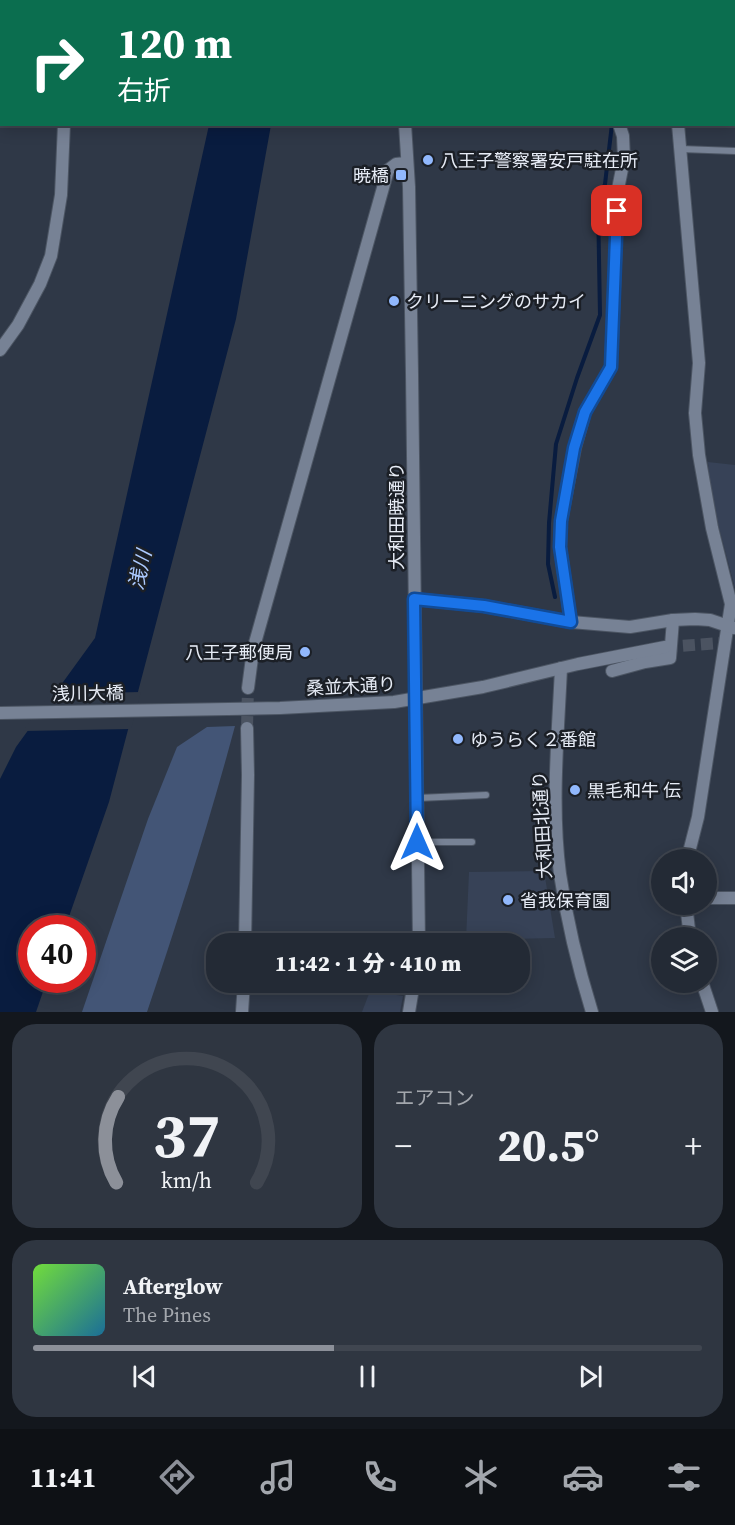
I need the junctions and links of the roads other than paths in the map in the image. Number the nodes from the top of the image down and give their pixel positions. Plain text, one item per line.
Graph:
1 (64, 126) edge
2 (405, 126) edge
3 (620, 126) edge
4 (678, 126) edge
5 (681, 149) junction
6 (735, 151) edge
7 (406, 163) junction
8 (0, 350) edge
9 (414, 599) junction
10 (673, 620) junction
11 (571, 622) junction
12 (732, 627) edge
13 (665, 647) tunnel mouth
14 (561, 668) junction
15 (612, 671) dead end
16 (248, 688) tunnel mouth
17 (416, 700) junction
18 (177, 710) joint
19 (0, 713) edge
20 (247, 728) tunnel mouth
21 (486, 795) dead end
22 (417, 798) junction
23 (417, 842) junction
24 (472, 842) dead end
25 (690, 849) edge
26 (717, 898) edge
27 (735, 898) edge
28 (245, 933) edge
29 (419, 933) edge
30 (243, 993) edge
31 (412, 993) edge
32 (706, 993) edge
33 (242, 1012) edge
34 (409, 1012) edge
35 (592, 1012) edge
36 (712, 1012) edge

1 - 8 street
2 - 7 street, 大和田暁通り
3 - 11 street
4 - 5 street
5 - 6 lane
5 - 12 street
7 - 9 street, 大和田暁通り
7 - 16 street
9 - 11 street
9 - 17 street, 大和田暁通り
10 - 11 street
10 - 12 street
10 - 15 street
12 - 25 street
13 - 14 street, 桑並木通り
14 - 17 street, 桑並木通り
14 - 35 street, 大和田北通り
17 - 18 street, 桑並木通り
17 - 22 street, 大和田暁通り
18 - 19 street, 浅川大橋
20 - 28 street
21 - 22 lane
22 - 23 street, 大和田暁通り
23 - 24 lane
23 - 29 street, 大和田暁通り
26 - 27 street
30 - 33 street
31 - 34 street
32 - 36 street

